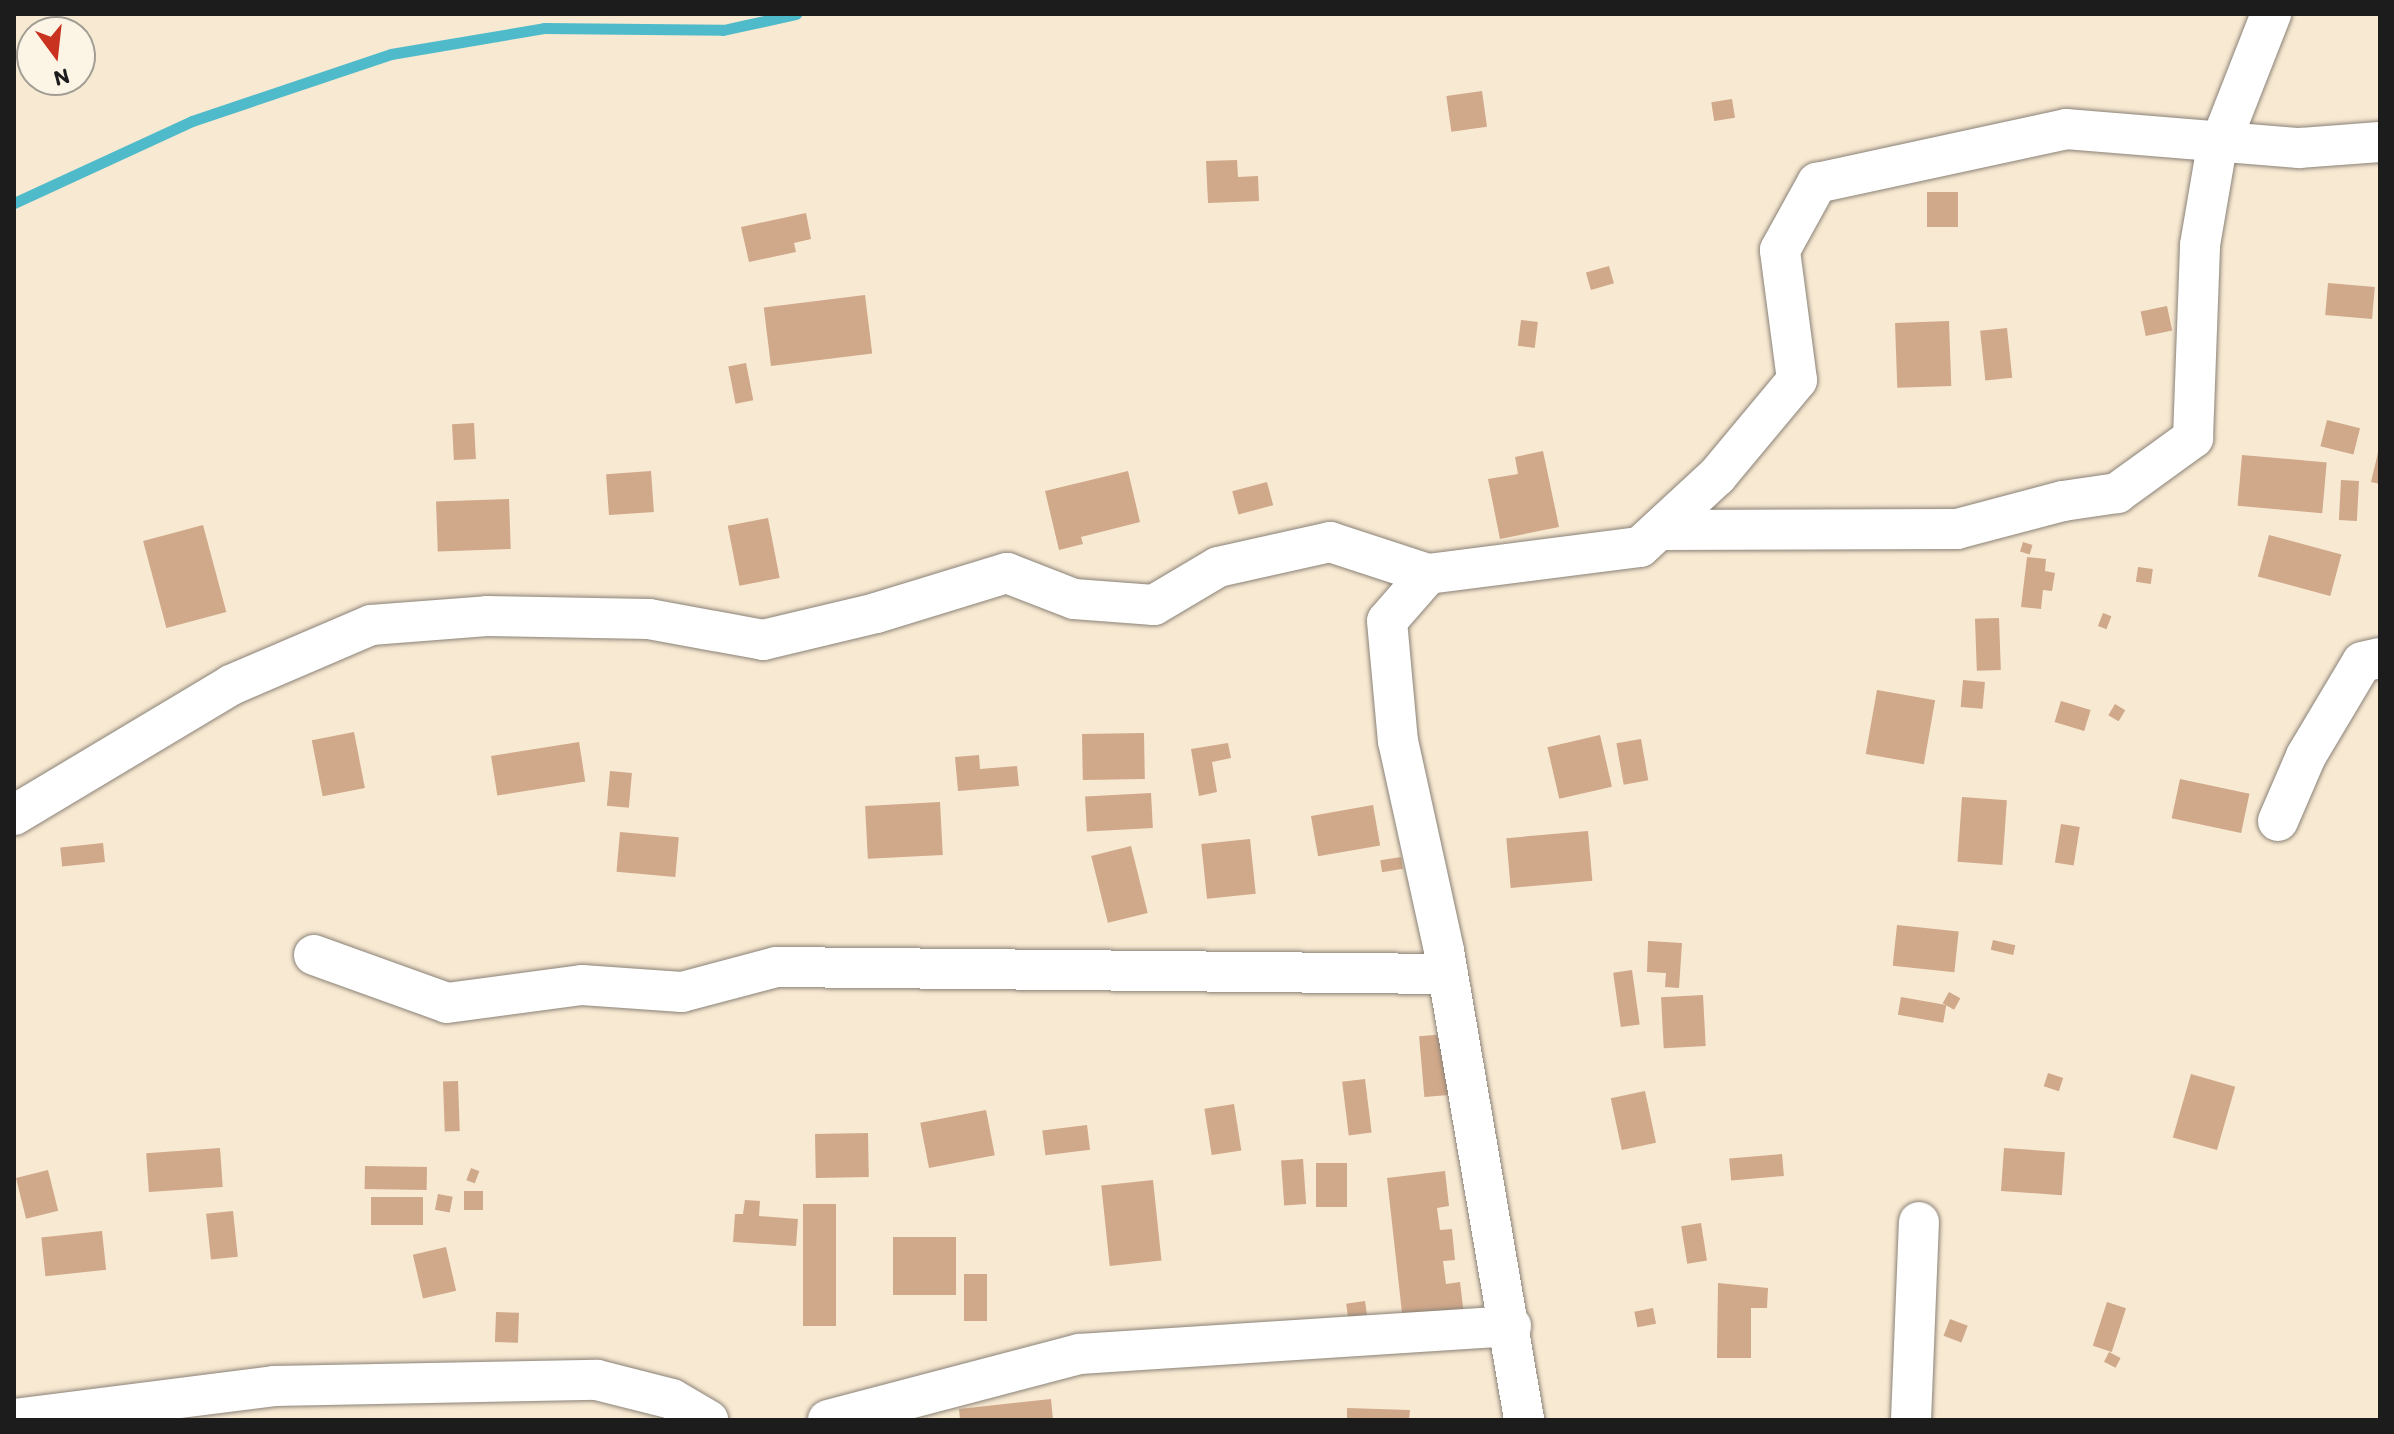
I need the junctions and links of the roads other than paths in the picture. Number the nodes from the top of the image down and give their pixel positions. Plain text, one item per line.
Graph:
1 (2271, 14) edge
2 (2221, 141) junction
3 (2380, 142) edge
4 (1662, 530) junction
5 (1428, 574) junction
6 (2380, 658) edge
7 (14, 815) edge
8 (2278, 821) dead end
9 (314, 955) dead end
10 (1448, 974) junction
11 (1919, 1222) dead end
12 (1511, 1326) junction
13 (14, 1419) edge
14 (708, 1420) edge
15 (828, 1420) edge
16 (1524, 1420) edge
17 (1911, 1420) edge

1 - 2 street
2 - 3 street
2 - 4 street
2 - 4 street
4 - 5 street
5 - 7 street
5 - 10 street
6 - 8 street
9 - 10 street
10 - 12 street
11 - 17 street
12 - 15 street
12 - 16 street
13 - 14 street

